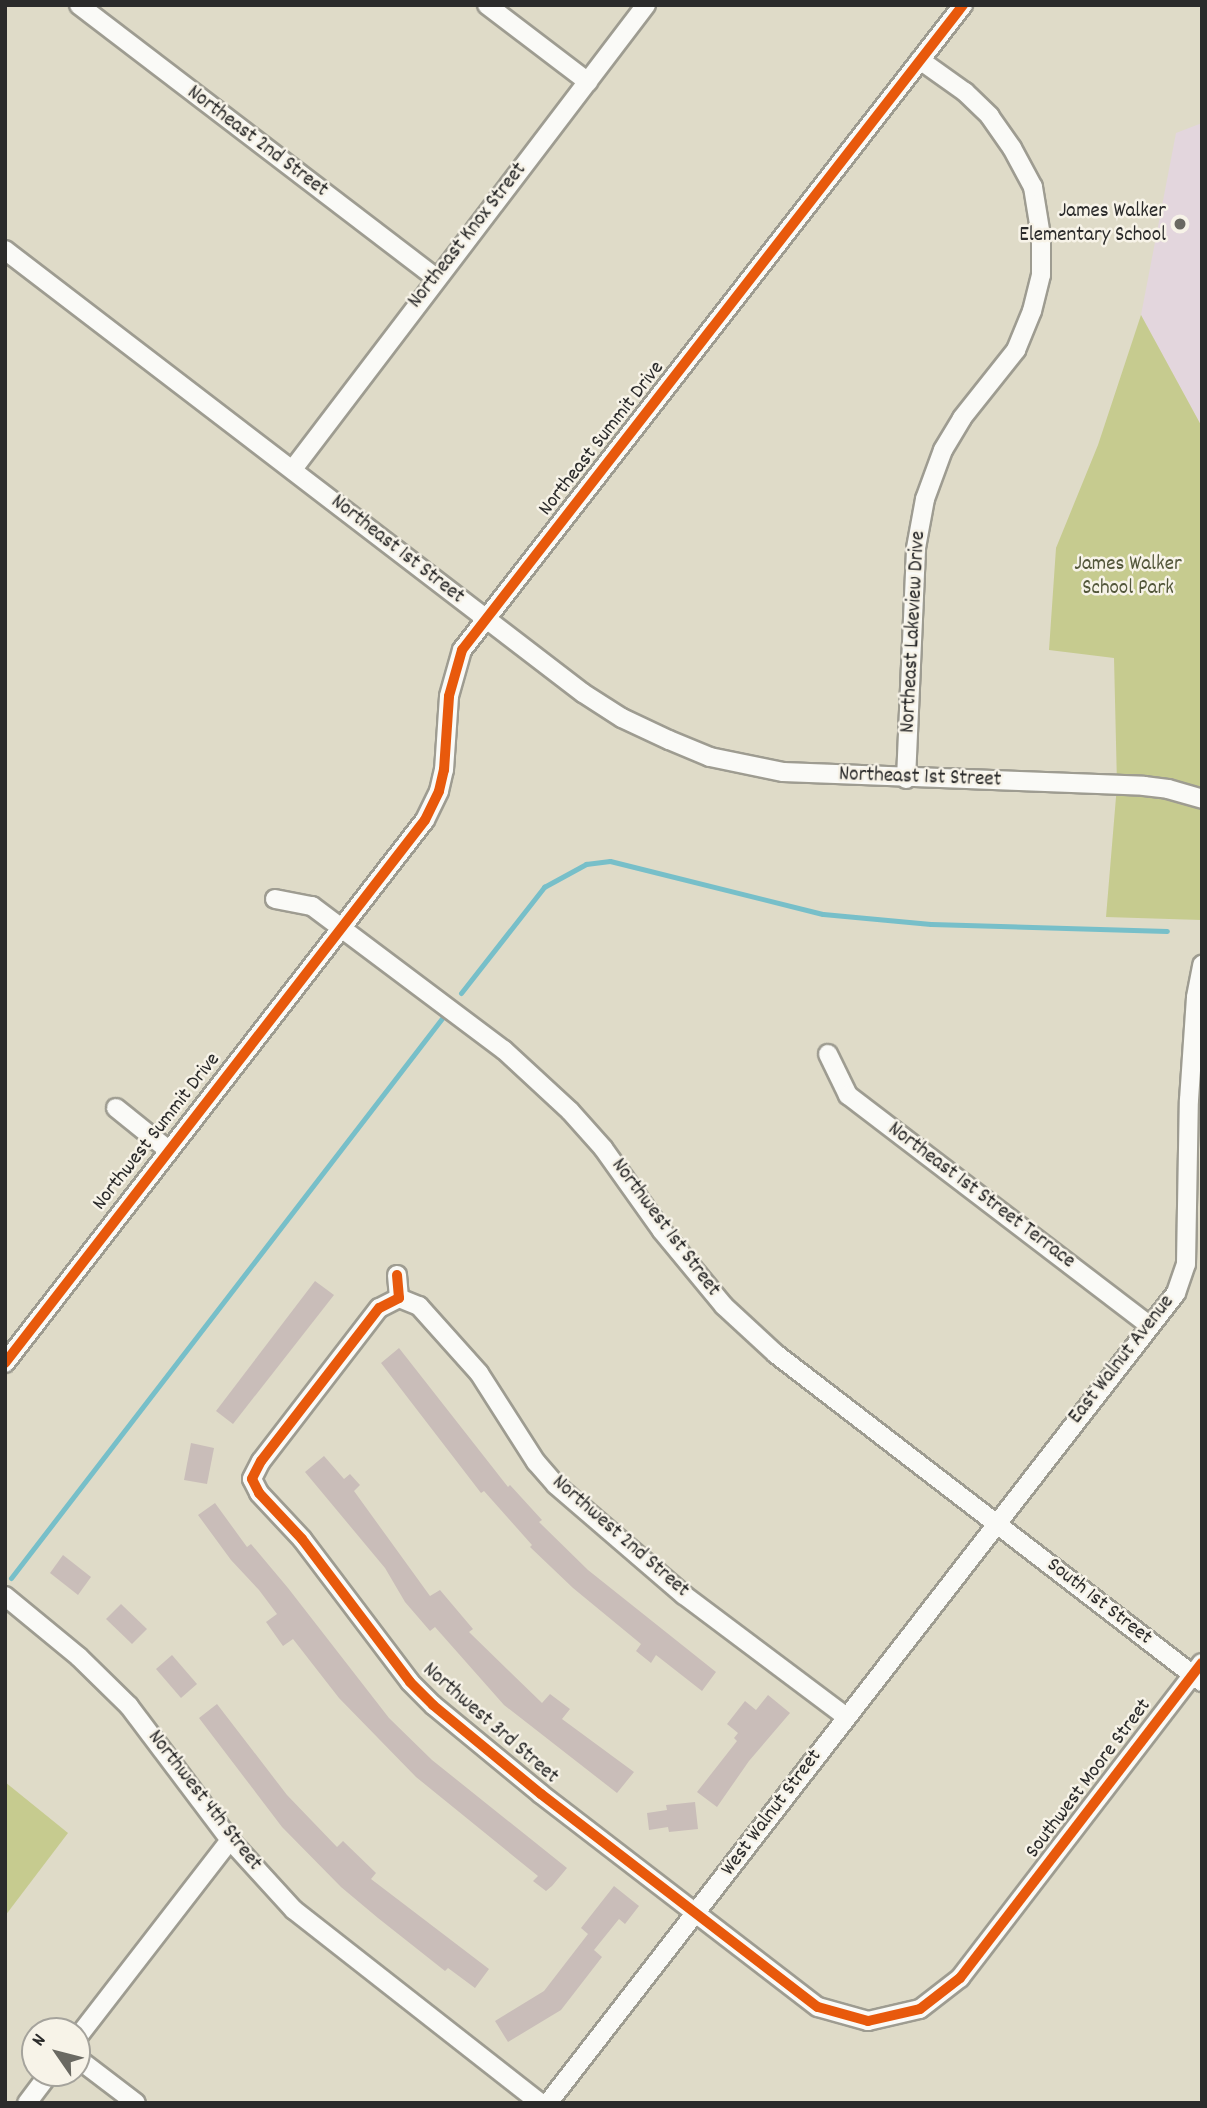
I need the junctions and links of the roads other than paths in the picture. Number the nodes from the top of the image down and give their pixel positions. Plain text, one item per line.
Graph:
1 (79, 5) edge
2 (487, 5) edge
3 (646, 5) edge
4 (963, 5) edge
5 (920, 61) junction
6 (588, 82) junction
7 (5, 250) edge
8 (436, 278) junction
9 (293, 469) junction
10 (487, 620) junction
11 (906, 779) junction
12 (1202, 799) edge
13 (275, 899) dead end
14 (341, 927) junction
15 (1202, 965) edge
16 (828, 1054) dead end
17 (1196, 1100) edge
18 (116, 1108) dead end
19 (167, 1149) junction
20 (397, 1275) dead end
21 (399, 1298) junction
22 (1149, 1325) junction
23 (7, 1358) edge
24 (996, 1523) junction
25 (5, 1596) edge
26 (1199, 1673) edge
27 (845, 1717) junction
28 (230, 1840) junction
29 (1015, 1907) joint
30 (695, 1914) junction
31 (91, 2020) edge
32 (91, 2069) edge
33 (39, 2087) edge
34 (27, 2103) edge
35 (136, 2103) edge
36 (540, 2103) edge
37 (548, 2103) edge

1 - 8 street, Northeast 2nd Street
2 - 6 street
3 - 6 street, Northeast Knox Street
4 - 5 street, Northeast Summit Drive
5 - 10 street, Northeast Summit Drive
5 - 11 street, Northeast Lakeview Drive
6 - 8 street, Northeast Knox Street
7 - 9 street, Northeast 1st Street
8 - 9 street, Northeast Knox Street
9 - 10 street, Northeast 1st Street
10 - 11 street, Northeast 1st Street
10 - 14 street, Northeast Summit Drive
11 - 12 street, Northeast 1st Street
13 - 14 street, Northwest 1st Street
14 - 19 street, Northwest Summit Drive
14 - 24 street, Northwest 1st Street
15 - 17 street, East Walnut Avenue
16 - 22 street, Northeast 1st Street Terrace
17 - 22 street, East Walnut Avenue
18 - 19 street
19 - 23 street, Northwest Summit Drive
20 - 21 street
21 - 27 street, Northwest 2nd Street
21 - 30 street, Northwest 3rd Street
22 - 24 street, East Walnut Avenue
24 - 26 street, South 1st Street
24 - 27 street, West Walnut Street
25 - 28 street, Northwest 4th Street
26 - 29 street, Southwest Moore Street
27 - 30 street, West Walnut Street
28 - 31 street
28 - 36 street, Northwest 4th Street
29 - 30 street, Northwest 3rd Street
30 - 37 street, West Walnut Street
32 - 35 street
33 - 34 street

